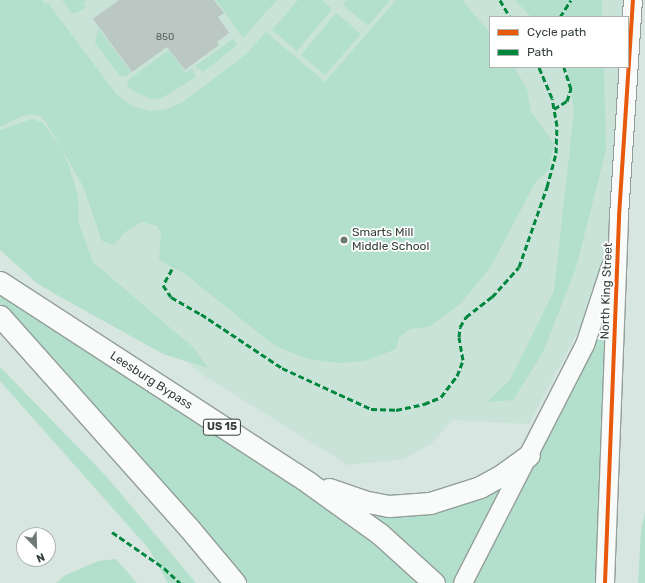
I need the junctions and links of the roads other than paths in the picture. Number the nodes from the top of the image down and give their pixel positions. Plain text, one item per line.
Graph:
1 (633, 0) edge
2 (629, 66) edge
3 (629, 68) edge
4 (620, 216) junction
5 (0, 282) edge
6 (0, 316) edge
7 (529, 455) junction
8 (310, 483) junction
9 (235, 583) edge
10 (434, 583) edge
11 (463, 583) edge
12 (605, 583) edge

1 - 2 main road, North King Street
3 - 4 main road, North King Street
4 - 7 main road, North King Street
4 - 12 main road, North King Street
5 - 8 highway, Leesburg Bypass / US 15
6 - 9 highway
7 - 8 highway
7 - 11 main road, North King Street
8 - 10 highway, Leesburg Bypass / US 15

